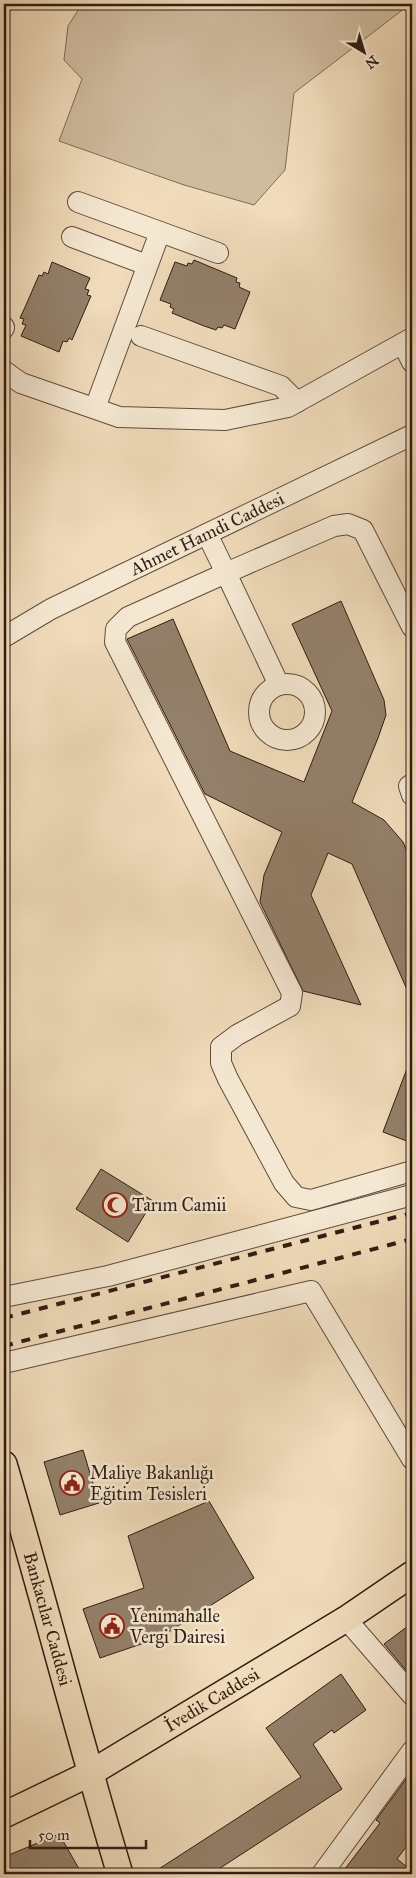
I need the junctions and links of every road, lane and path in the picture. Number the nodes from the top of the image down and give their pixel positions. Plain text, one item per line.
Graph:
1 (78, 202) dead end
2 (160, 232) junction
3 (72, 237) dead end
4 (218, 253) dead end
5 (148, 264) junction
6 (141, 336) dead end
7 (408, 341) edge
8 (412, 362) edge
9 (4, 371) edge
10 (297, 402) junction
11 (95, 408) junction
12 (412, 435) edge
13 (207, 534) junction
14 (226, 573) junction
15 (412, 628) edge
16 (4, 636) edge
17 (279, 685) dead end
18 (412, 784) edge
19 (412, 795) edge
20 (412, 1171) edge
21 (412, 1195) edge
22 (4, 1297) edge
23 (4, 1363) edge
24 (412, 1459) edge
25 (4, 1464) edge
26 (412, 1574) edge
27 (346, 1619) junction
28 (412, 1695) edge
29 (412, 1751) edge
30 (90, 1774) junction
31 (4, 1815) edge
32 (120, 1874) edge
33 (322, 1874) edge

1 - 2 street
2 - 4 street
2 - 5 street
3 - 5 street
5 - 11 street
6 - 10 street
7 - 8 street
7 - 10 street
9 - 11 street
10 - 11 street
12 - 13 street, Ahmet Hamdi Caddesi
13 - 14 street
13 - 16 street, Ahmet Hamdi Caddesi
14 - 15 street
14 - 17 street
14 - 20 street
18 - 19 street
21 - 22 street
23 - 24 street
25 - 30 main road, Bankacılar Caddesi
26 - 27 main road, İvedik Caddesi
27 - 28 street
27 - 30 main road, İvedik Caddesi
29 - 33 street
30 - 31 main road, İvedik Caddesi
30 - 32 main road, Bankacılar Caddesi

